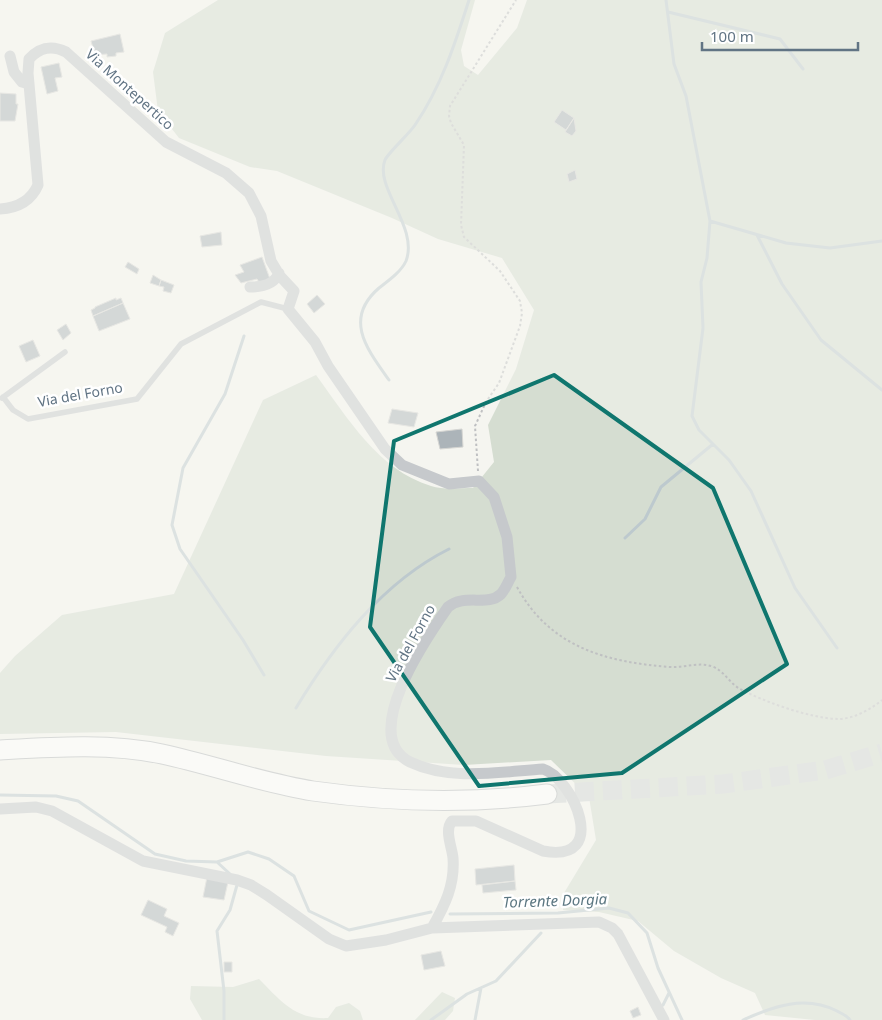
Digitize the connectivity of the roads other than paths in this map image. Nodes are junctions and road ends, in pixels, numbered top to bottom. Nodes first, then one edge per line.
1 (10, 56) dead end
2 (29, 84) junction
3 (0, 209) edge
4 (279, 273) junction
5 (250, 287) dead end
6 (288, 309) junction
7 (65, 352) dead end
8 (2, 398) edge
9 (0, 750) edge
10 (547, 794) tunnel mouth
11 (0, 809) edge
12 (432, 928) junction
13 (664, 1020) edge

1 - 2 street
2 - 3 street, Via Montepertico
2 - 4 street, Via Montepertico
4 - 5 street
4 - 6 street, Via Montepertico
6 - 8 lane, Via del Forno
6 - 12 street, Via del Forno
7 - 8 lane, Via del Forno
9 - 10 highway
11 - 12 street
12 - 13 street

